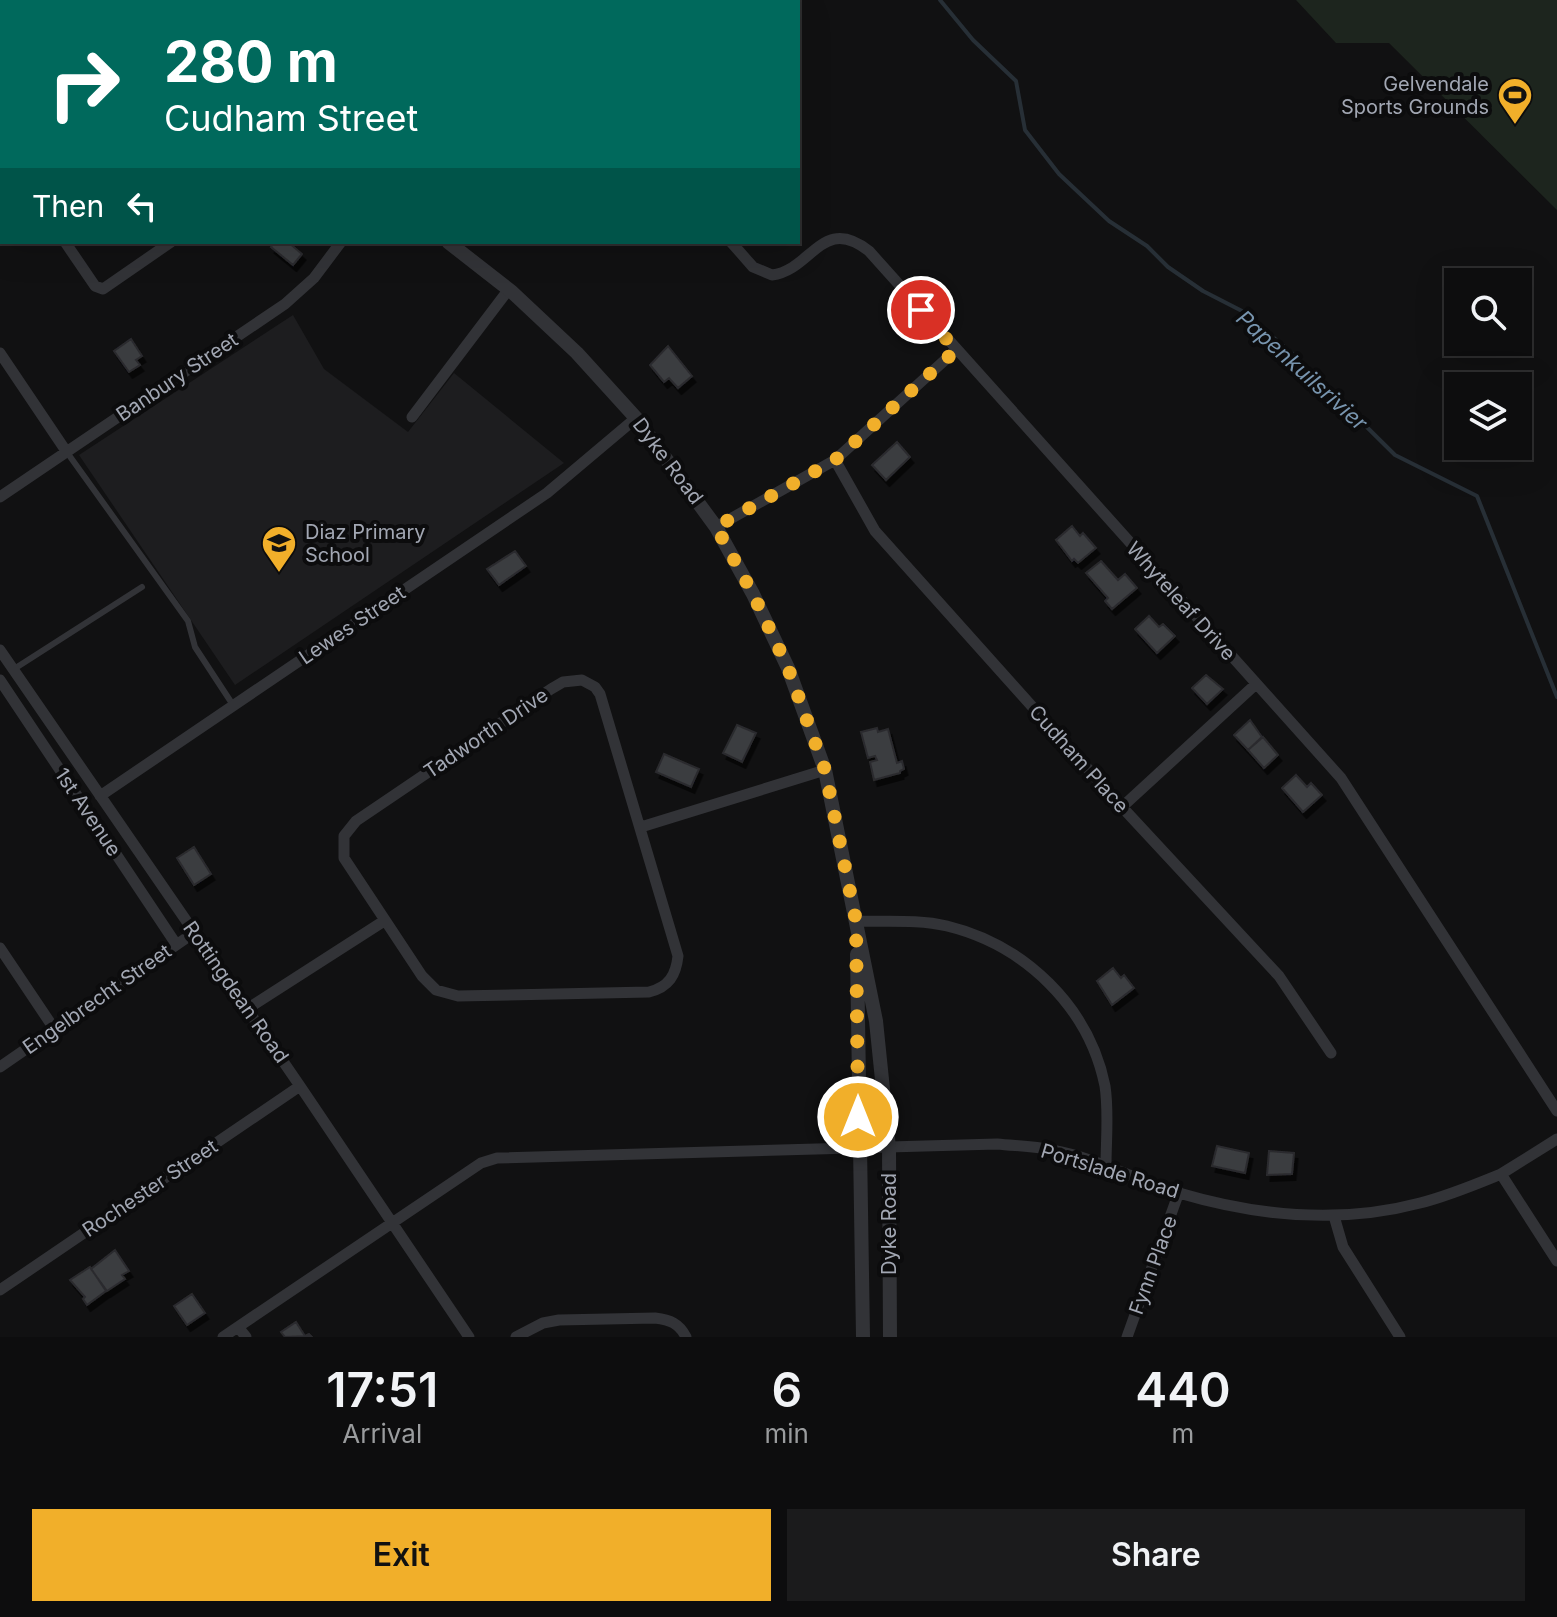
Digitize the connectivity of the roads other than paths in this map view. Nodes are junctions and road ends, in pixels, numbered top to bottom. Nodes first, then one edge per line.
1 (66, 244) edge
2 (168, 244) edge
3 (340, 244) edge
4 (451, 244) edge
5 (733, 244) edge
6 (509, 289) junction
7 (956, 350) junction
8 (0, 353) edge
9 (412, 417) dead end
10 (636, 418) junction
11 (66, 451) junction
12 (835, 460) junction
13 (0, 497) edge
14 (716, 527) junction
15 (142, 587) dead end
16 (5, 660) edge
17 (0, 680) edge
18 (1256, 684) junction
19 (233, 705) junction
20 (825, 770) junction
21 (100, 796) junction
22 (1122, 807) junction
23 (641, 827) junction
24 (384, 921) junction
25 (856, 921) junction
26 (195, 932) junction
27 (176, 944) junction
28 (0, 948) edge
29 (247, 1009) junction
30 (55, 1030) junction
31 (1331, 1053) dead end
32 (0, 1067) edge
33 (300, 1086) junction
34 (1557, 1111) edge
35 (1557, 1139) edge
36 (889, 1148) junction
37 (858, 1149) junction
38 (1106, 1166) junction
39 (1501, 1174) junction
40 (1179, 1192) junction
41 (1334, 1216) junction
42 (394, 1223) junction
43 (1557, 1261) edge
44 (0, 1290) edge
45 (242, 1332) edge
46 (223, 1337) edge
47 (469, 1337) edge
48 (516, 1337) edge
49 (686, 1337) edge
50 (863, 1337) edge
51 (890, 1337) edge
52 (1127, 1337) edge
53 (1400, 1337) edge

1 - 2 street
3 - 11 street, Banbury Street
4 - 6 street, Dyke Road
5 - 7 street, Whyteleaf Drive
6 - 9 street
6 - 10 street, Dyke Road
7 - 12 street
7 - 18 street, Whyteleaf Drive
8 - 11 street
10 - 14 street, Dyke Road
10 - 19 street, Lewes Street
11 - 13 street, Banbury Street
11 - 19 lane
12 - 14 street
12 - 22 street, Cudham Place
14 - 20 street, Dyke Road
15 - 16 lane
16 - 21 street, Rottingdean Road
17 - 27 street, 1st Avenue
18 - 22 street
18 - 34 street, Whyteleaf Drive
19 - 21 street, Lewes Street
20 - 23 street
20 - 25 street, Dyke Road
21 - 26 street, Rottingdean Road
22 - 31 street, Cudham Place
23 - 24 street, Tadworth Drive
23 - 24 street, Tadworth Drive
24 - 29 street
25 - 36 street, Dyke Road
25 - 37 street, Dyke Road
25 - 38 street
26 - 27 street, Engelbrecht Street
26 - 29 street, Rottingdean Road
27 - 30 street, Engelbrecht Street
28 - 30 street
29 - 33 street, Rottingdean Road
30 - 32 street, Engelbrecht Street
33 - 42 street, Rottingdean Road
33 - 44 street, Rochester Street
35 - 39 street
36 - 37 street, Portslade Road
36 - 38 street, Portslade Road
36 - 51 street, Dyke Road
37 - 42 street, Portslade Road
37 - 50 street, Dyke Road
38 - 40 street, Portslade Road
39 - 41 street, Portslade Road
39 - 43 street
40 - 41 street, Portslade Road
40 - 52 street, Fynn Place
41 - 53 street
42 - 45 street, Portslade Road
42 - 47 street, Rottingdean Road
45 - 46 street, Portslade Road
48 - 49 street

